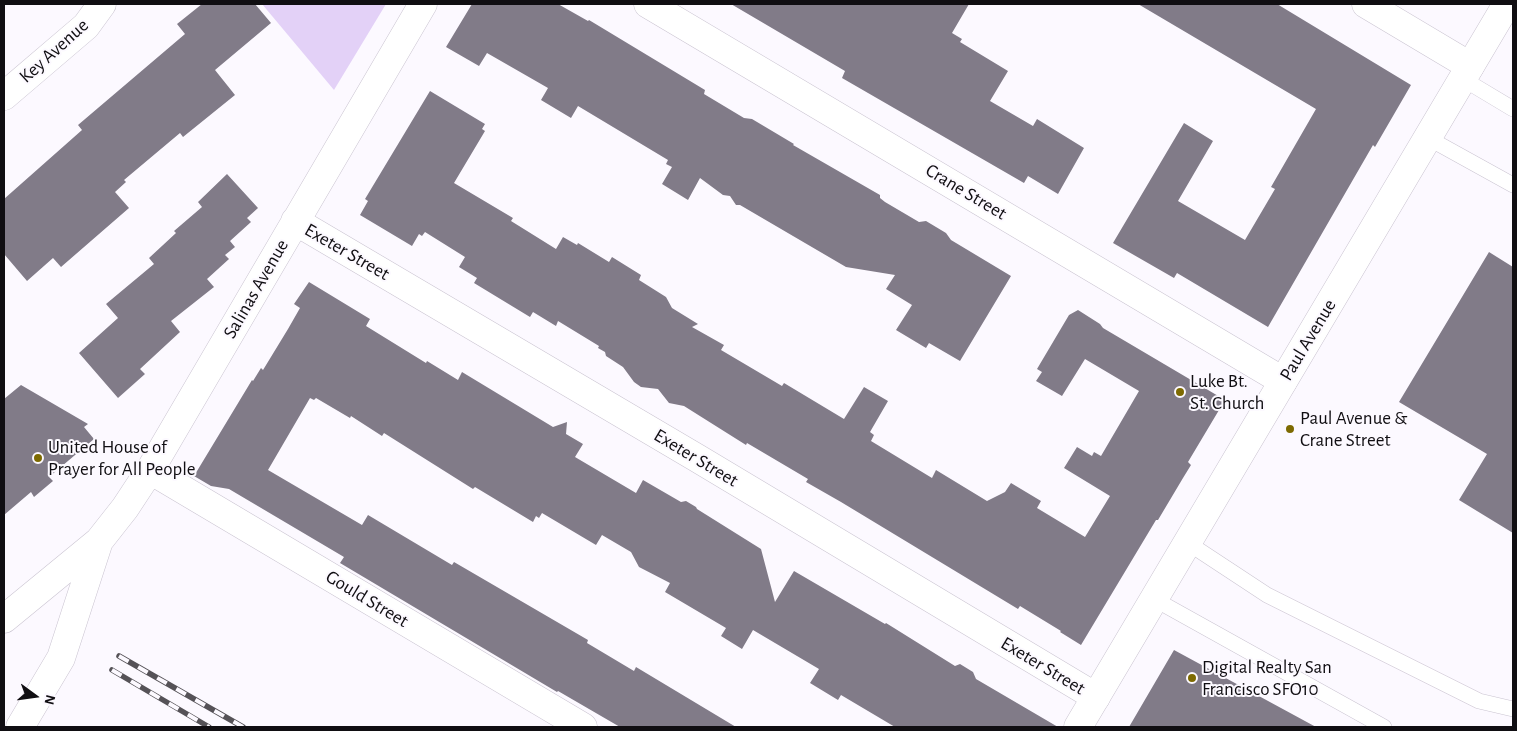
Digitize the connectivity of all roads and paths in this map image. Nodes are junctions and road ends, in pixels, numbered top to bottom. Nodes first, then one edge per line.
1 (102, 4) edge
2 (423, 4) edge
3 (648, 4) edge
4 (1366, 4) edge
5 (1507, 4) edge
6 (1467, 73) junction
7 (4, 96) edge
8 (1513, 109) edge
9 (1428, 138) junction
10 (1513, 185) edge
11 (295, 221) junction
12 (1283, 381) junction
13 (150, 470) junction
14 (99, 541) junction
15 (1188, 543) junction
16 (1154, 599) junction
17 (4, 619) edge
18 (1096, 698) junction
19 (1513, 709) edge
20 (20, 727) edge
21 (583, 727) edge
22 (1078, 727) edge
23 (1384, 727) edge

1 - 7 street, Key Avenue
2 - 11 street, Salinas Avenue
3 - 12 street, Crane Street
4 - 6 street
5 - 6 street, Paul Avenue
6 - 8 lane
6 - 9 street, Paul Avenue
9 - 10 lane
9 - 12 street, Paul Avenue
11 - 13 street, Salinas Avenue
11 - 18 street, Exeter Street
12 - 15 street, Paul Avenue
13 - 14 street, Salinas Avenue
13 - 21 street, Gould Street
14 - 17 street
14 - 20 street
15 - 16 street, Paul Avenue
15 - 19 lane
16 - 18 street, Paul Avenue
16 - 23 lane
18 - 22 street, Paul Avenue

